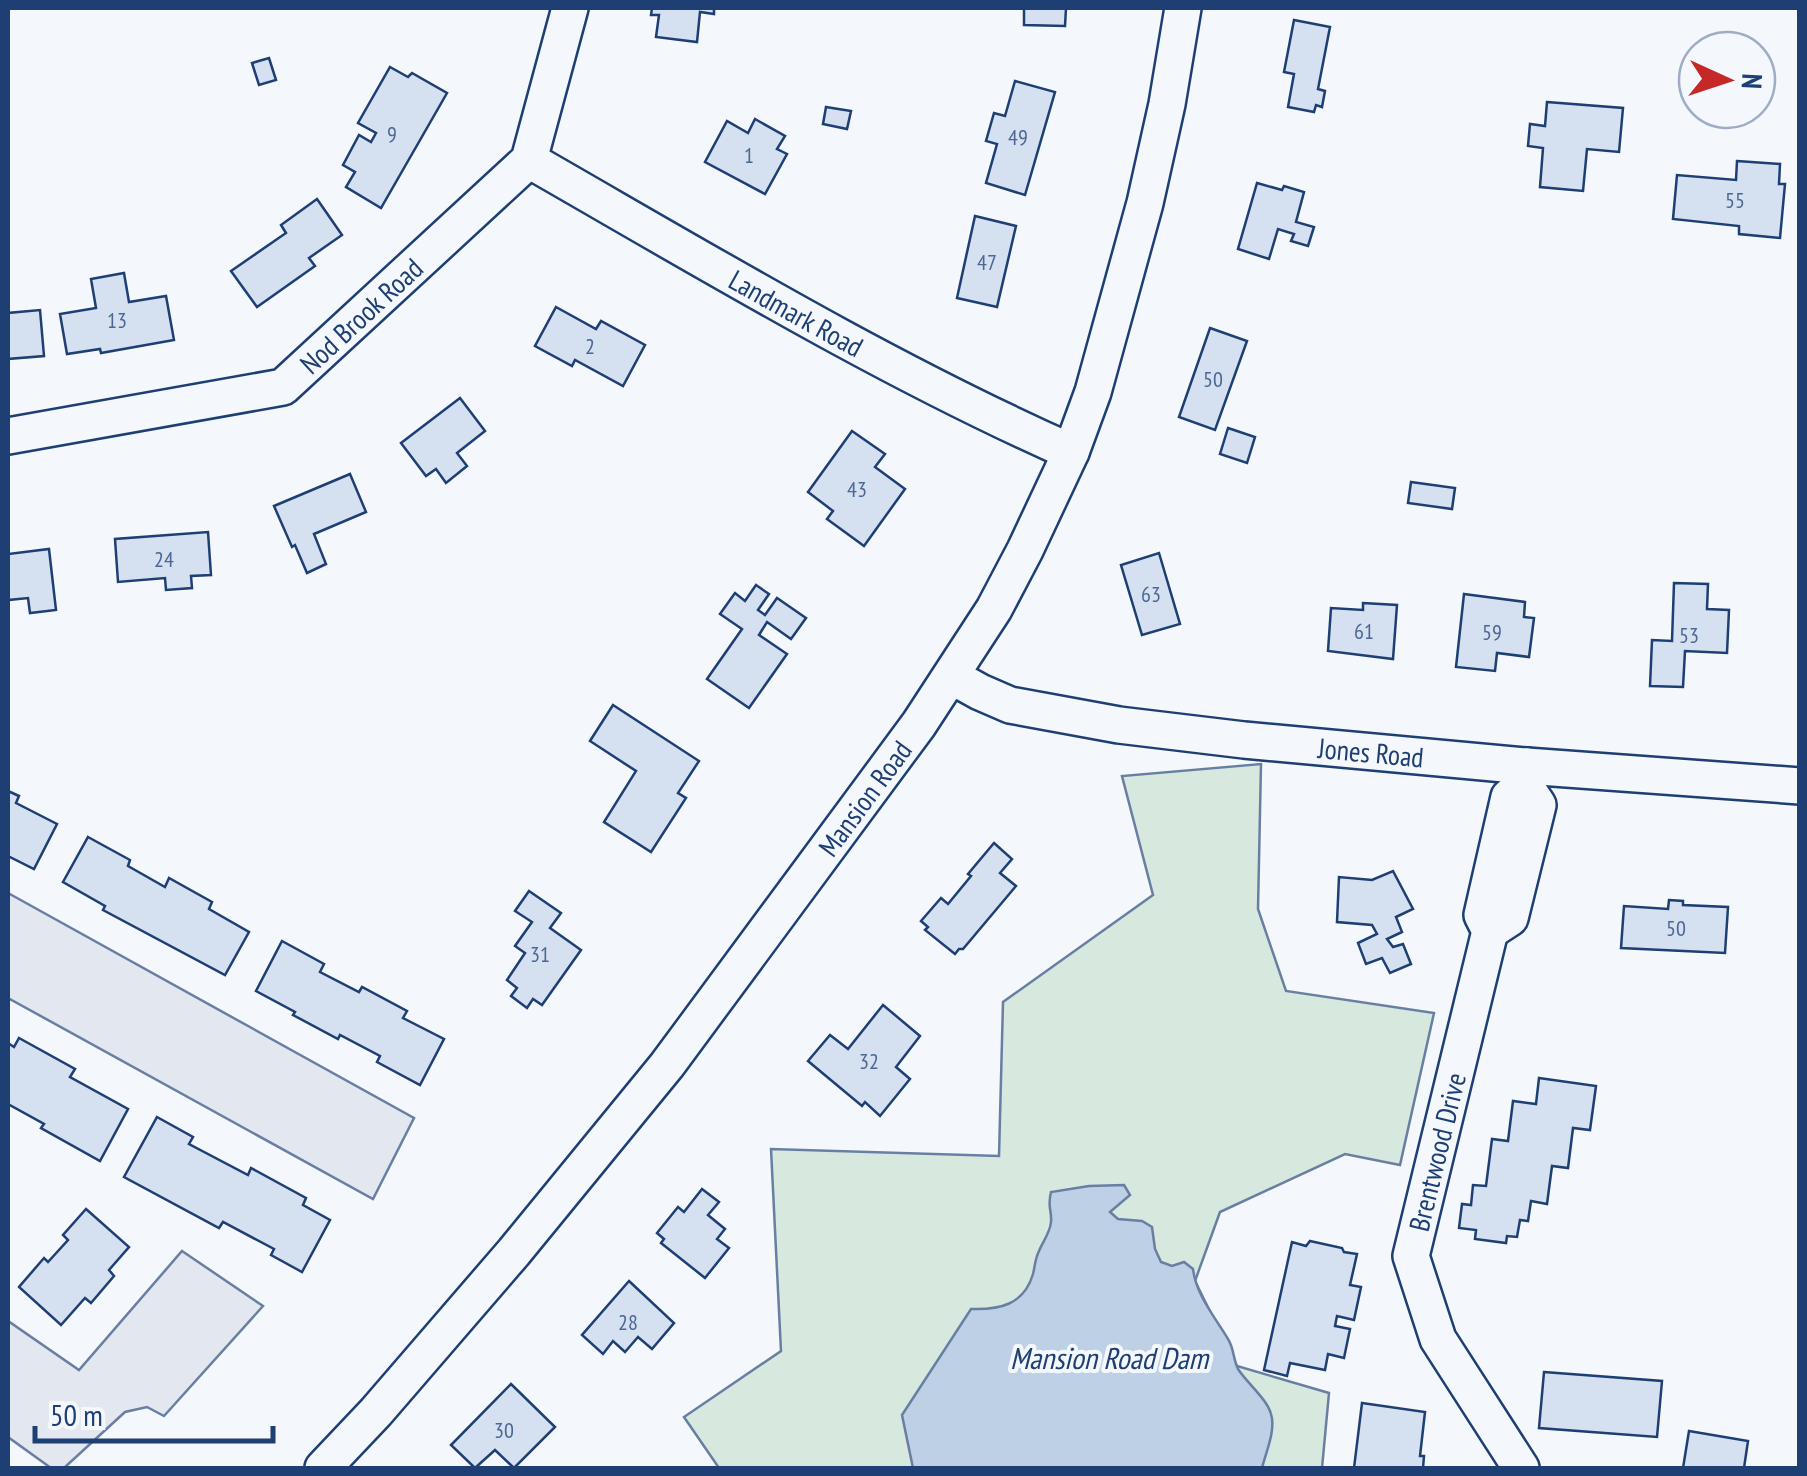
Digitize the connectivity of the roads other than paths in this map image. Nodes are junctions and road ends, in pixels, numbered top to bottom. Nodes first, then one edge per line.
1 (570, 8) edge
2 (1183, 8) edge
3 (529, 160) junction
4 (8, 436) edge
5 (1071, 452) junction
6 (951, 676) junction
7 (1525, 775) junction
8 (1800, 786) edge
9 (322, 1468) edge
10 (1521, 1468) edge

1 - 3 street
2 - 5 street, Mansion Road
3 - 4 street, Nod Brook Road
3 - 5 street, Landmark Road
5 - 6 street, Mansion Road
6 - 7 street, Jones Road
6 - 9 street, Mansion Road
7 - 8 street, Jones Road
7 - 10 street, Brentwood Drive

